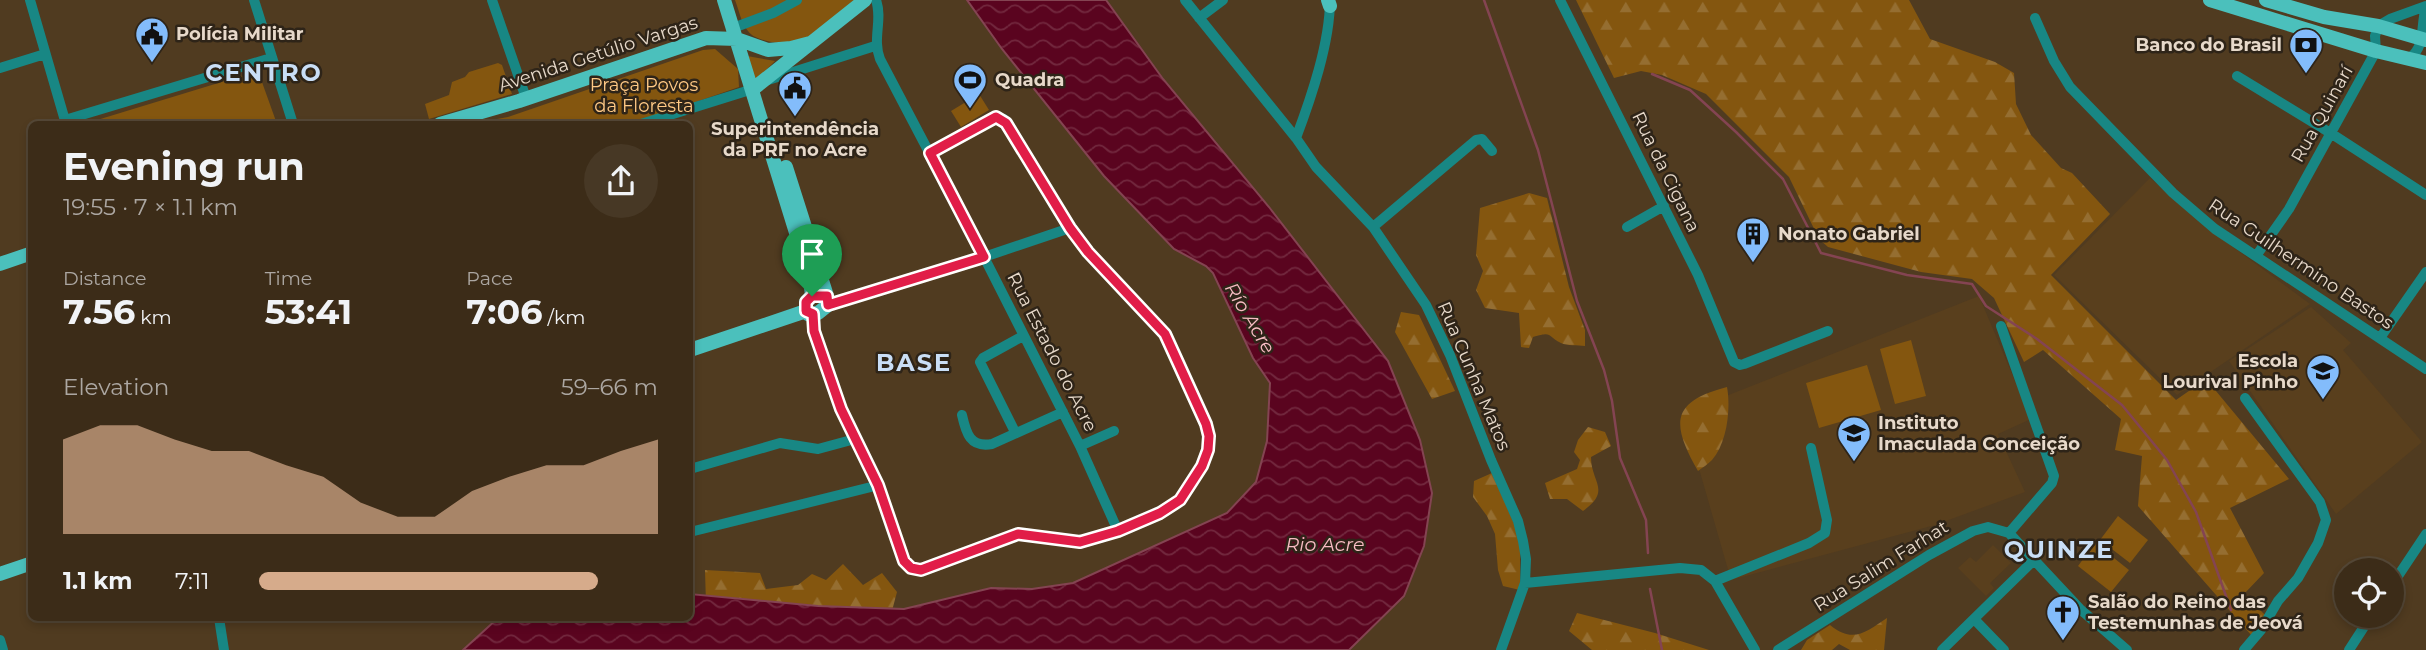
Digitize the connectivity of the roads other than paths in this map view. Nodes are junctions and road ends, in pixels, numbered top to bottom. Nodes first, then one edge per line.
1 (30, 0) edge
2 (254, 0) edge
3 (492, 0) edge
4 (724, 0) edge
5 (797, 0) edge
6 (865, 0) edge
7 (876, 0) edge
8 (1185, 0) edge
9 (1223, 0) edge
10 (1560, 0) edge
11 (2210, 0) edge
12 (2266, 0) edge
13 (1329, 2) edge
14 (2426, 6) edge
15 (1199, 18) junction
16 (2035, 18) dead end
17 (2378, 26) junction
18 (735, 33) junction
19 (2425, 39) edge
20 (810, 43) junction
21 (875, 46) junction
22 (2376, 51) junction
23 (46, 54) junction
24 (271, 58) junction
25 (2410, 58) junction
26 (2426, 63) edge
27 (0, 68) edge
28 (2237, 76) dead end
29 (759, 85) junction
30 (526, 99) junction
31 (66, 121) edge
32 (69, 121) edge
33 (292, 121) edge
34 (450, 121) edge
35 (650, 121) edge
36 (2332, 134) junction
37 (1296, 138) junction
38 (1492, 151) dead end
39 (930, 153) junction
40 (2426, 195) edge
41 (1664, 206) junction
42 (1373, 227) junction
43 (1627, 227) dead end
44 (1070, 228) junction
45 (28, 254) edge
46 (2256, 256) junction
47 (984, 257) junction
48 (0, 264) edge
49 (2426, 272) edge
50 (822, 299) junction
51 (809, 312) junction
52 (2001, 326) dead end
53 (1828, 331) dead end
54 (1023, 336) junction
55 (2380, 338) junction
56 (693, 349) edge
57 (2426, 369) edge
58 (2245, 398) dead end
59 (1063, 412) junction
60 (962, 415) dead end
61 (1114, 431) dead end
62 (1015, 432) junction
63 (855, 439) junction
64 (1080, 446) junction
65 (1811, 448) dead end
66 (693, 468) edge
67 (878, 485) junction
68 (693, 531) edge
69 (1118, 531) junction
70 (2009, 534) junction
71 (2426, 534) edge
72 (2033, 561) junction
73 (28, 564) edge
74 (2404, 566) edge
75 (0, 574) edge
76 (1715, 581) junction
77 (1525, 583) junction
78 (1974, 619) junction
79 (220, 621) edge
80 (2363, 628) edge
81 (0, 640) edge
82 (3, 650) edge
83 (225, 650) edge
84 (1501, 650) edge
85 (1755, 650) edge
86 (1778, 650) edge
87 (1942, 650) edge
88 (2004, 650) edge
89 (2127, 650) edge
90 (2244, 650) edge
91 (2348, 650) edge

1 - 23 street
2 - 24 street
3 - 30 street
4 - 18 main road
5 - 18 street
6 - 20 main road, Avenida Getúlio Vargas
7 - 21 street
8 - 15 street, Rua Cunha Matos
9 - 15 street
10 - 41 street, Rua da Cigana
11 - 22 main road
12 - 17 main road
13 - 37 street
14 - 17 street
14 - 19 street
15 - 37 street, Rua Cunha Matos
16 - 46 street, Rua Guilhermino Bastos
17 - 19 main road
17 - 22 street, Rua Quinarí
18 - 20 main road, Avenida Getúlio Vargas
18 - 29 main road
18 - 30 main road, Avenida Getúlio Vargas
19 - 25 street
20 - 29 main road, Avenida Getúlio Vargas
21 - 29 street
21 - 39 street, Rua Estado do Acre
22 - 25 main road
22 - 36 street, Rua Quinarí
23 - 27 street
23 - 31 street
24 - 32 street
24 - 33 street
25 - 26 main road
28 - 36 street
29 - 35 street
29 - 50 main road
30 - 34 main road, Avenida Getúlio Vargas
36 - 40 street
36 - 46 street, Rua Quinarí
37 - 42 street, Rua Cunha Matos
38 - 42 street
39 - 44 street
39 - 47 street, Rua Estado do Acre
41 - 43 street
41 - 53 street, Rua da Cigana
42 - 77 street, Rua Cunha Matos
44 - 47 street
44 - 69 street
45 - 48 main road
46 - 55 street, Rua Guilhermino Bastos
47 - 50 street
47 - 54 street, Rua Estado do Acre
49 - 55 street
50 - 51 main road
51 - 56 main road
51 - 63 street
52 - 70 street
54 - 59 street, Rua Estado do Acre
54 - 62 street
55 - 57 street, Rua Guilhermino Bastos
58 - 90 street
59 - 62 street
59 - 64 street, Rua Estado do Acre
60 - 62 street
61 - 64 street
63 - 66 street
63 - 67 street
64 - 69 street, Rua Estado do Acre
65 - 76 street
67 - 68 street
67 - 69 street
70 - 72 street
70 - 86 street, Rua Salim Farhat
71 - 74 street
72 - 78 street
72 - 89 street
73 - 75 main road
76 - 77 street
76 - 85 street
77 - 84 street
78 - 87 street
78 - 88 street
79 - 83 street
80 - 91 street
81 - 82 street

